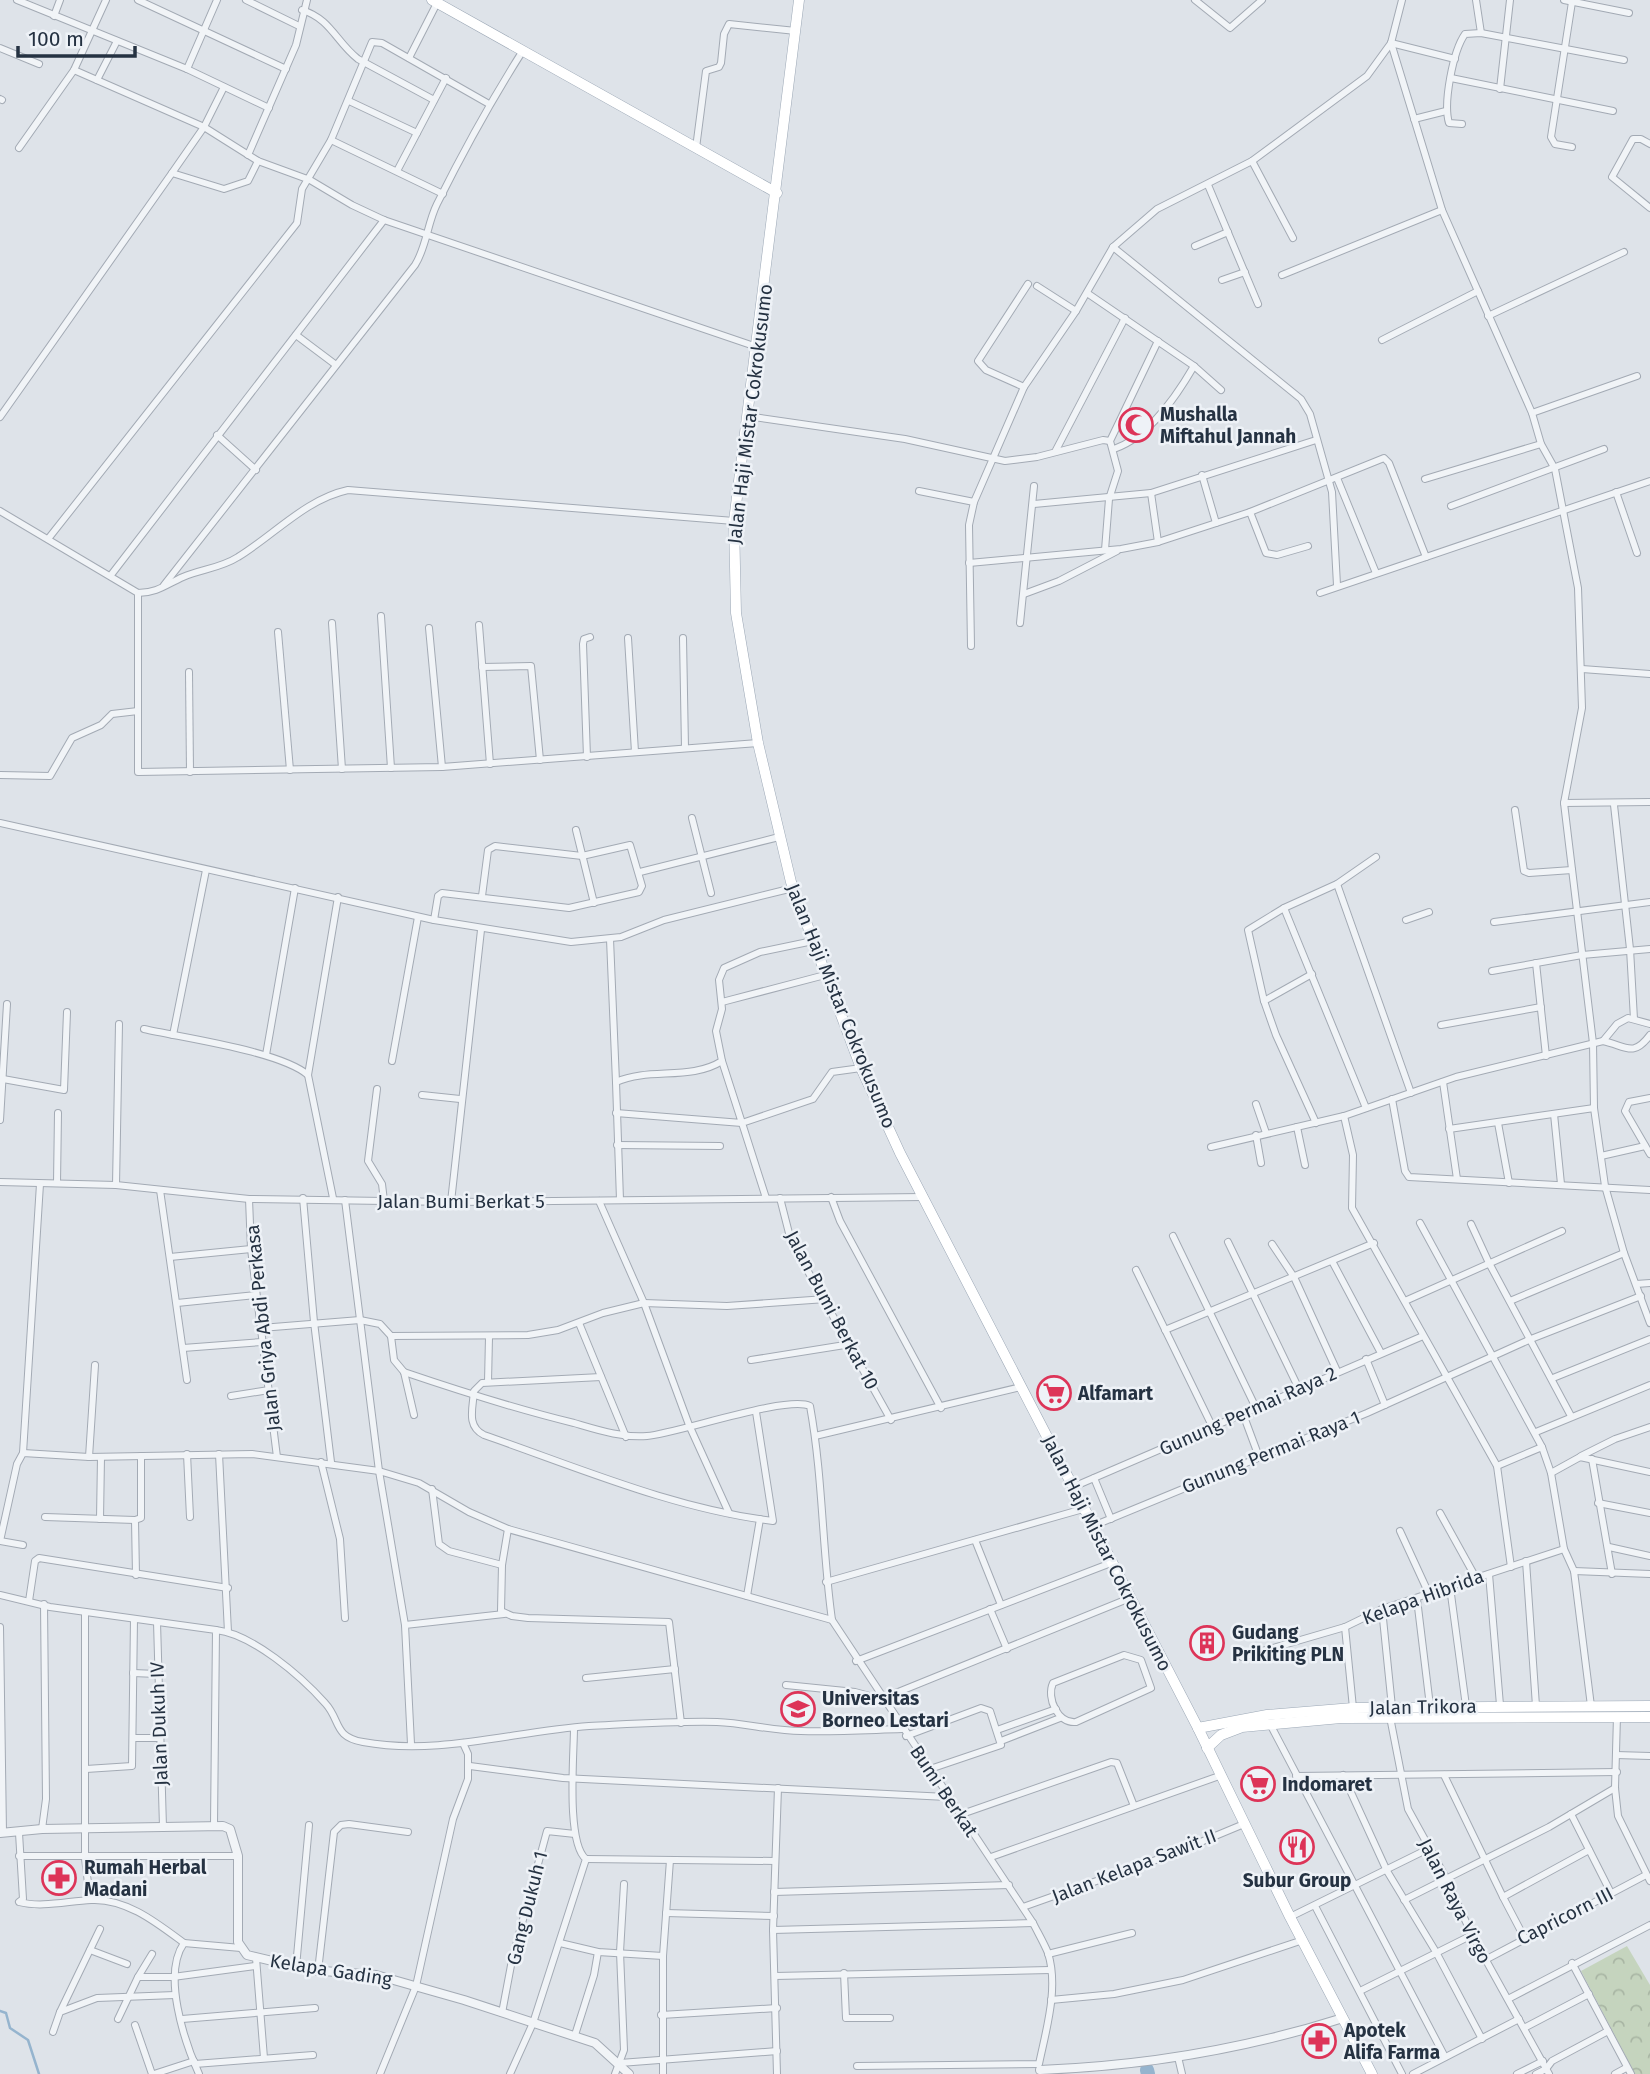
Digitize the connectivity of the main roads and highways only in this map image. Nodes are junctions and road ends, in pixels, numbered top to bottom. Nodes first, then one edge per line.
1 (799, 0) edge
2 (435, 1) edge
3 (777, 193) junction
4 (1650, 1706) edge
5 (1391, 1712) junction
6 (1650, 1717) edge
7 (1198, 1728) junction
8 (1207, 1748) junction
9 (1372, 2074) edge

1 - 3 main road, Jalan Haji Mistar Cokrokusumo
2 - 3 main road
3 - 7 main road, Jalan Haji Mistar Cokrokusumo
4 - 5 main road, Jalan Trikora
5 - 6 main road, Jalan Trikora
5 - 7 main road, Jalan Trikora
5 - 8 main road, Jalan Trikora
7 - 8 main road, Jalan Haji Mistar Cokrokusumo
8 - 9 main road, Jalan Haji Mistar Cokrokusumo

